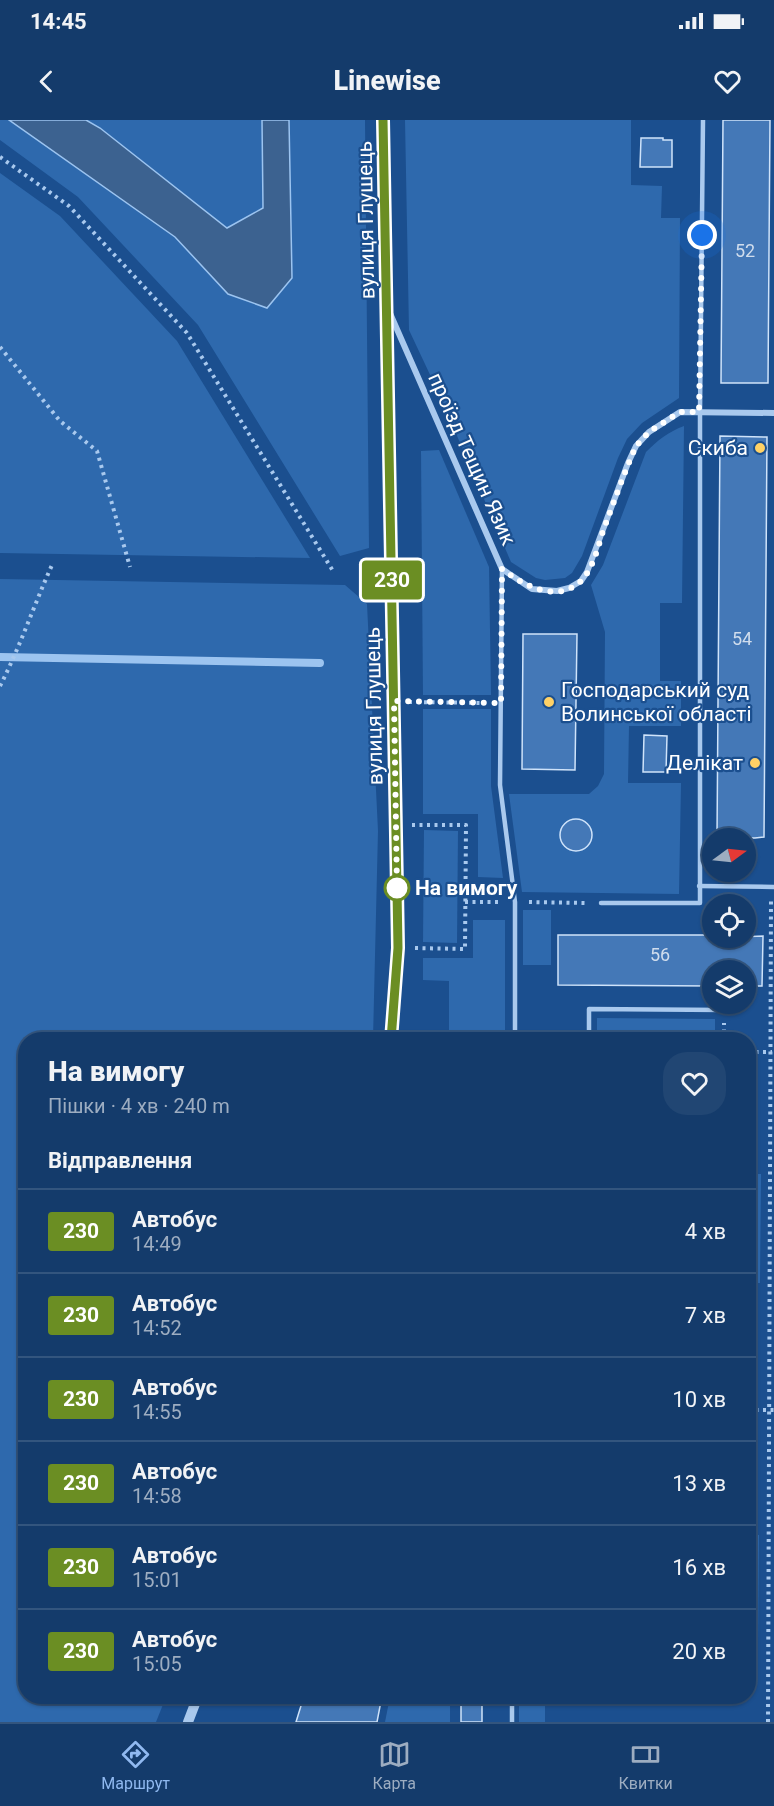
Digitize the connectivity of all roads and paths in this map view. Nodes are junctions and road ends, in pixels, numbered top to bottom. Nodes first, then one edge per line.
1 (383, 120) edge
2 (703, 120) edge
3 (0, 157) edge
4 (387, 308) junction
5 (0, 347) edge
6 (699, 412) junction
7 (774, 413) edge
8 (52, 565) dead end
9 (130, 567) dead end
10 (502, 569) junction
11 (333, 571) dead end
12 (0, 686) edge
13 (394, 701) junction
14 (501, 703) junction
15 (396, 825) junction
16 (699, 886) junction
17 (773, 887) edge
18 (554, 902) dead end
19 (601, 903) joint
20 (398, 948) junction
21 (702, 1010) edge
22 (392, 1032) edge
23 (515, 1032) edge
24 (589, 1032) edge
25 (756, 1052) edge
26 (773, 1052) edge
27 (756, 1410) edge
28 (772, 1410) edge
29 (195, 1704) edge
30 (512, 1704) edge
31 (188, 1722) edge
32 (512, 1722) edge
33 (768, 1722) edge

1 - 4 street, вулиця Глушець
2 - 6 lane
3 - 11 path
4 - 10 street, проїзд Тещин Язик
4 - 13 street, вулиця Глушець
5 - 9 path
6 - 7 street, проїзд Тещин Язик
6 - 10 street, проїзд Тещин Язик
6 - 16 lane
8 - 12 path
10 - 14 lane
13 - 14 path
13 - 15 street, вулиця Глушець
14 - 23 lane
15 - 20 street, вулиця Глушець
15 - 20 path
16 - 17 lane
16 - 19 lane
17 - 26 path
18 - 19 path
20 - 22 street, вулиця Глушець
21 - 24 lane
25 - 26 path
26 - 28 path
27 - 28 path
28 - 33 path
29 - 31 street
30 - 32 lane

